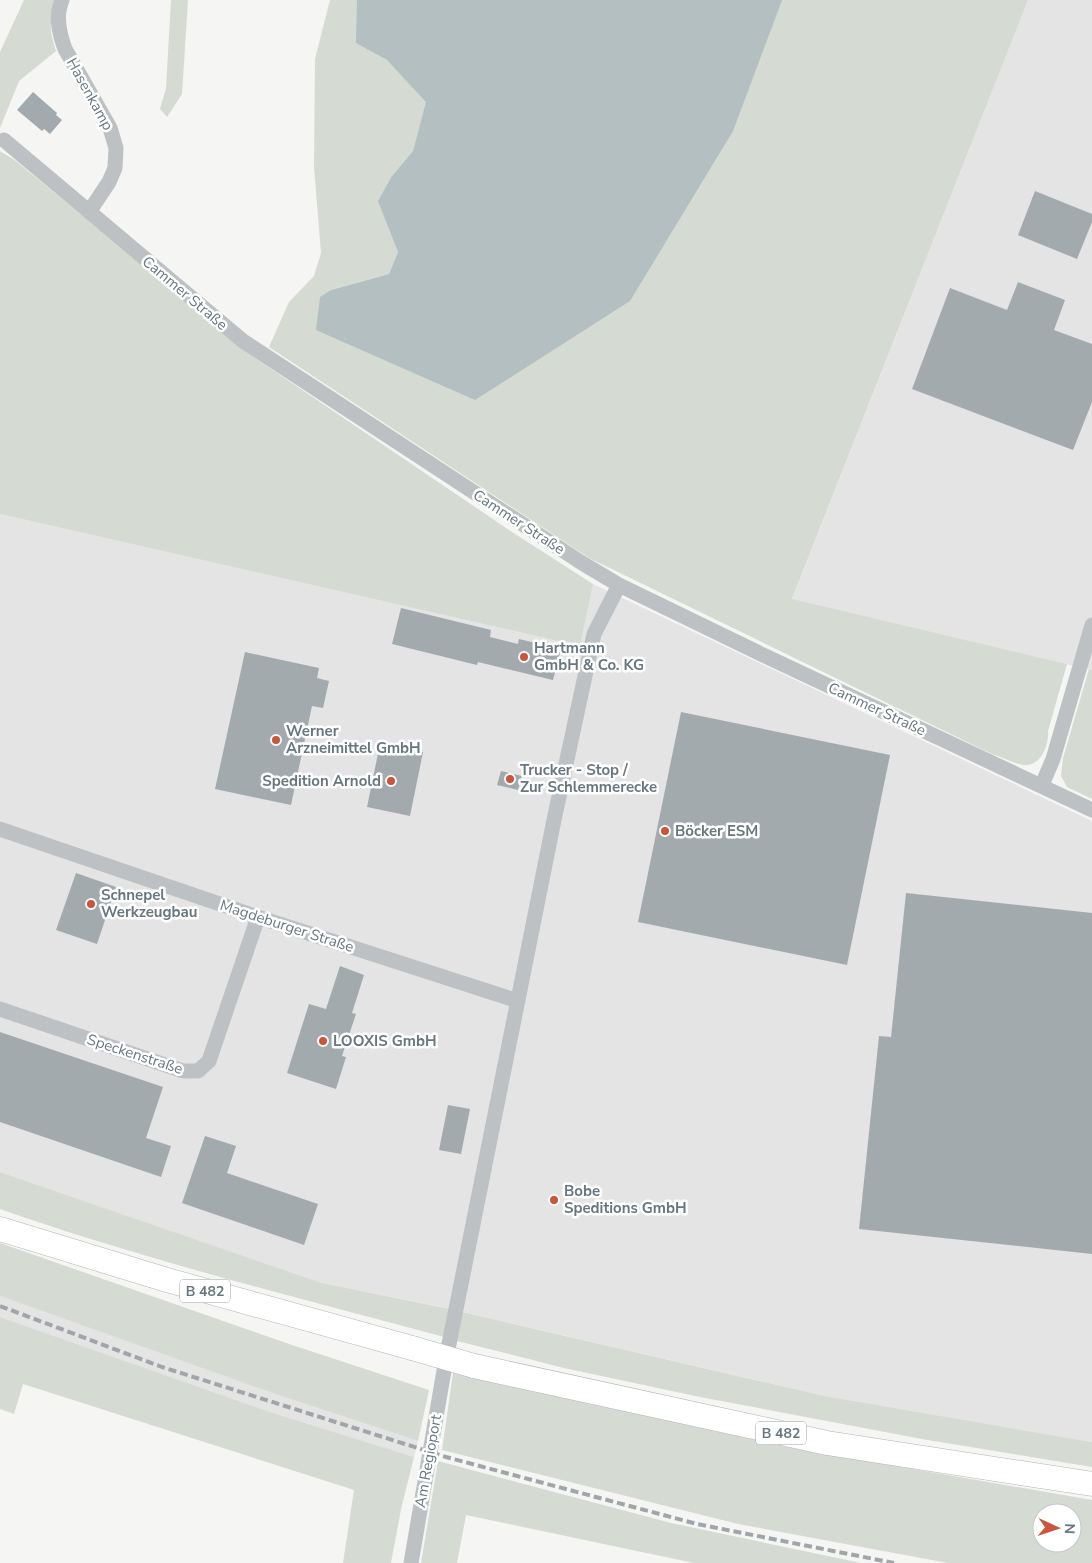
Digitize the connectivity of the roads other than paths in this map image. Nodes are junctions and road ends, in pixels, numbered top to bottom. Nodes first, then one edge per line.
1 (62, 0) edge
2 (4, 140) dead end
3 (89, 212) junction
4 (619, 585) junction
5 (1092, 625) edge
6 (1042, 785) junction
7 (1092, 810) edge
8 (0, 829) edge
9 (258, 918) junction
10 (518, 1000) junction
11 (0, 1009) edge
12 (0, 1229) edge
13 (1092, 1484) edge
14 (411, 1563) edge

1 - 3 street, Hasenkamp
2 - 3 street, Cammer Straße
3 - 4 street, Cammer Straße
4 - 6 street, Cammer Straße
4 - 10 street
5 - 6 street
6 - 7 street, Cammer Straße
8 - 9 street, Magdeburger Straße
9 - 10 street, Magdeburger Straße
9 - 11 street, Speckenstraße
10 - 14 street, Am Regioport
12 - 13 main road, B 482, bridge

